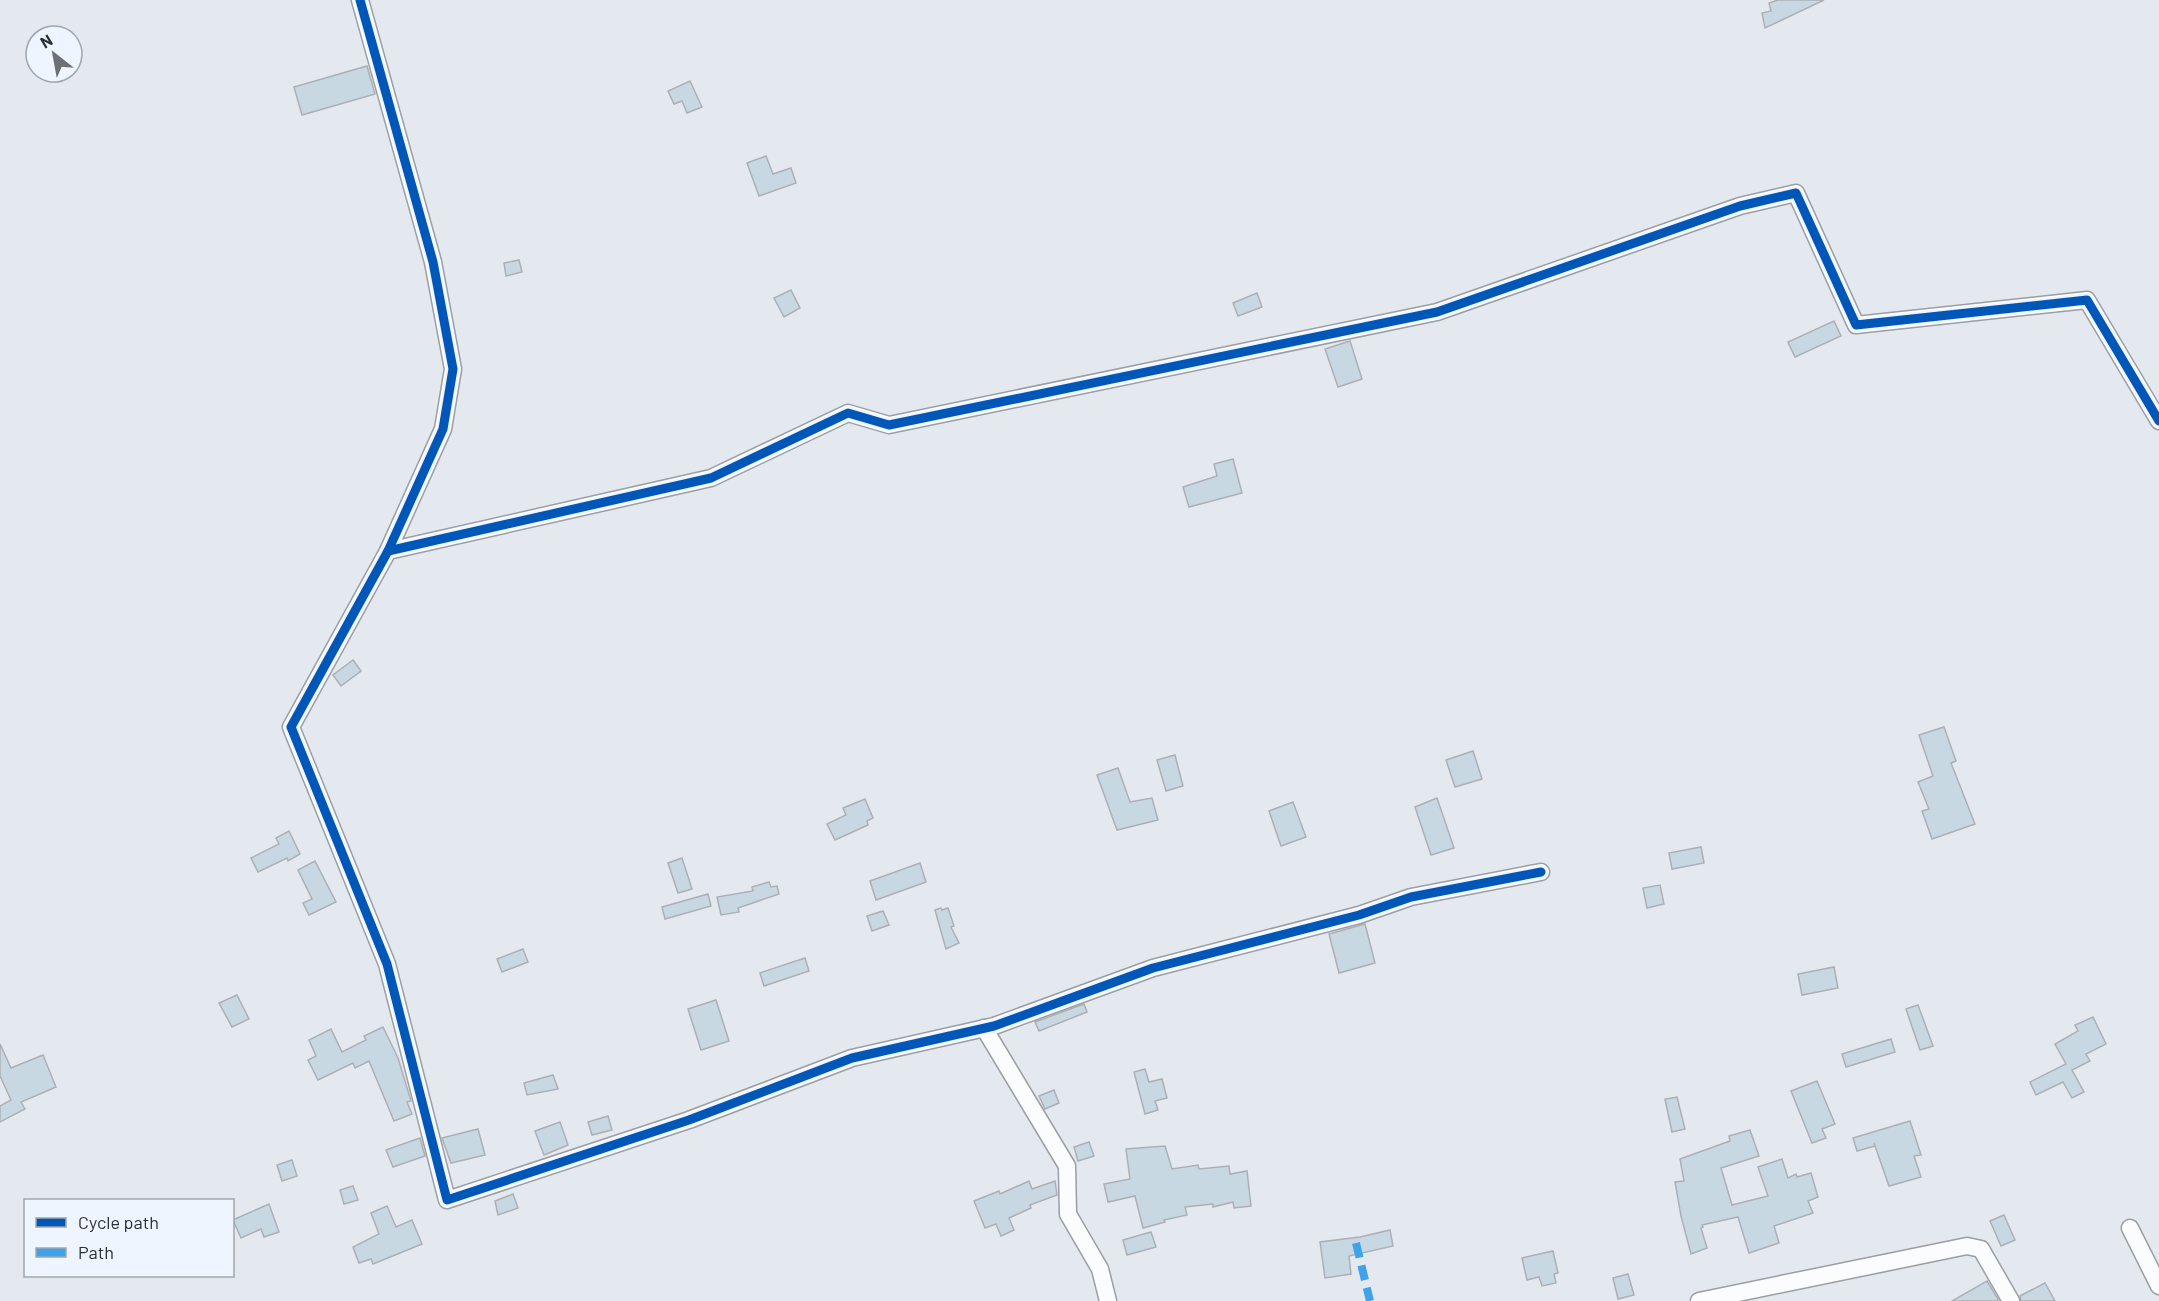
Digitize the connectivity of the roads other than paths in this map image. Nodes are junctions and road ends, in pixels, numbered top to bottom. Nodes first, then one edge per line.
1 (360, 0) edge
2 (2159, 420) edge
3 (388, 550) junction
4 (1541, 872) dead end
5 (984, 1028) junction
6 (2130, 1228) dead end
7 (2159, 1286) edge
8 (1108, 1301) edge
9 (1699, 1301) edge
10 (2011, 1301) edge

1 - 3 street
2 - 3 street
3 - 5 street
4 - 5 street
5 - 8 street
6 - 7 street
9 - 10 street

